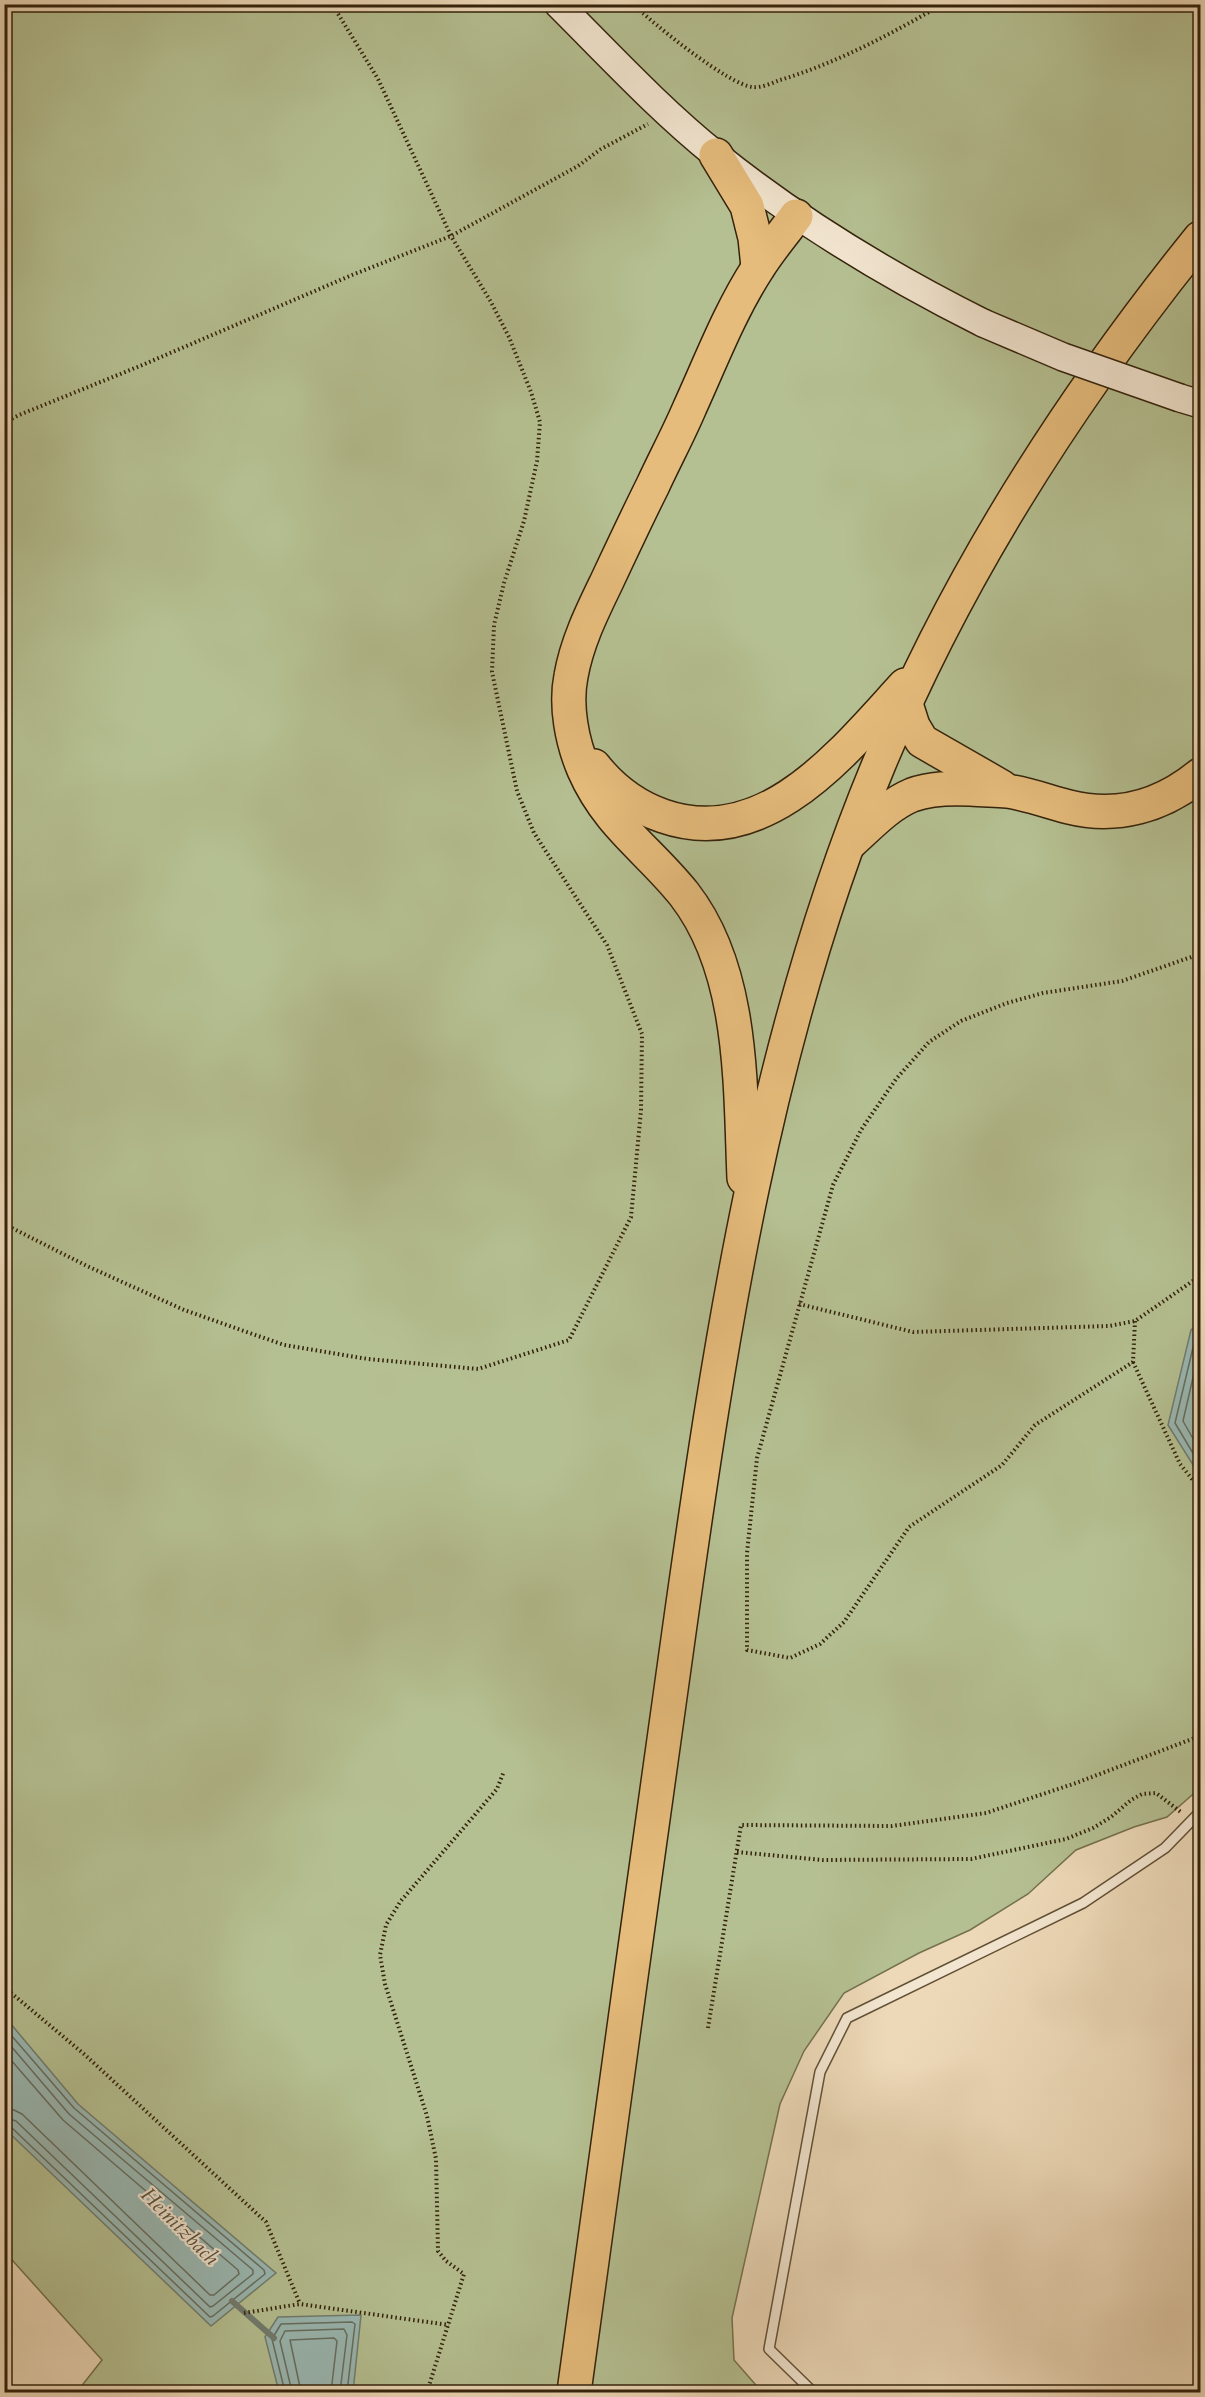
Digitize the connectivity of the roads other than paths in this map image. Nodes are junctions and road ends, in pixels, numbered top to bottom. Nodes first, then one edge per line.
1 (558, 4) edge
2 (716, 155) junction
3 (796, 216) junction
4 (1200, 238) edge
5 (758, 267) junction
6 (1190, 401) edge
7 (924, 663) junction
8 (906, 704) junction
9 (575, 739) junction
10 (1200, 775) edge
11 (1009, 791) junction
12 (848, 846) junction
13 (746, 1221) junction
14 (1200, 1812) edge
15 (574, 2392) edge
16 (813, 2392) edge

1 - 2 main road
2 - 3 main road
2 - 5 highway
3 - 5 highway
3 - 6 main road, bridge
4 - 7 highway
5 - 9 highway
7 - 8 highway
7 - 9 highway
8 - 11 highway
8 - 12 highway
9 - 13 highway
10 - 11 highway
11 - 12 highway
12 - 13 highway
13 - 15 highway
14 - 16 lane

